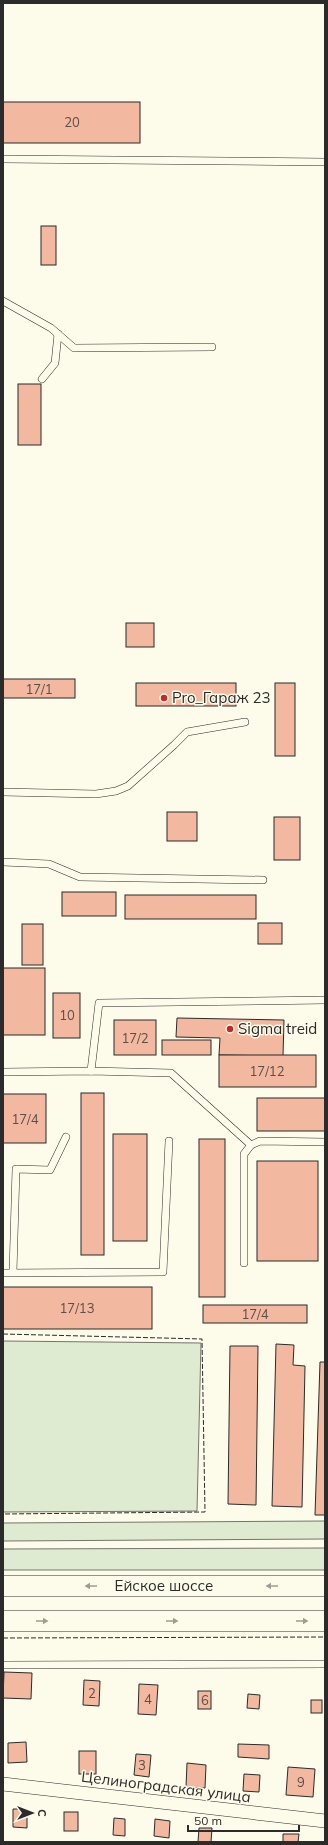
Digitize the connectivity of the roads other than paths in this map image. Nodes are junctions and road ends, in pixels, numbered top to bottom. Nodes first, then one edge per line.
1 (3, 159) edge
2 (325, 162) edge
3 (3, 301) edge
4 (58, 334) junction
5 (212, 347) dead end
6 (42, 379) dead end
7 (245, 722) dead end
8 (3, 792) edge
9 (3, 862) edge
10 (262, 880) dead end
11 (325, 1000) edge
12 (91, 1071) junction
13 (3, 1072) edge
14 (66, 1137) dead end
15 (169, 1141) dead end
16 (325, 1142) edge
17 (251, 1145) junction
18 (244, 1263) dead end
19 (3, 1272) edge
20 (13, 1272) junction
21 (3, 1586) edge
22 (325, 1586) edge
23 (3, 1621) edge
24 (325, 1621) edge
25 (325, 1664) edge
26 (3, 1665) edge
27 (3, 1784) edge
28 (325, 1821) edge

1 - 2 lane
3 - 4 lane
4 - 5 lane
4 - 6 lane
7 - 8 lane
9 - 10 lane
11 - 12 lane
12 - 13 lane
12 - 17 lane
14 - 20 lane
15 - 20 lane
16 - 17 lane
17 - 18 lane
19 - 20 lane
22 -> 21 main road, Ейское шоссе
23 -> 24 main road
25 - 26 lane
27 - 28 street, Целиноградская улица

